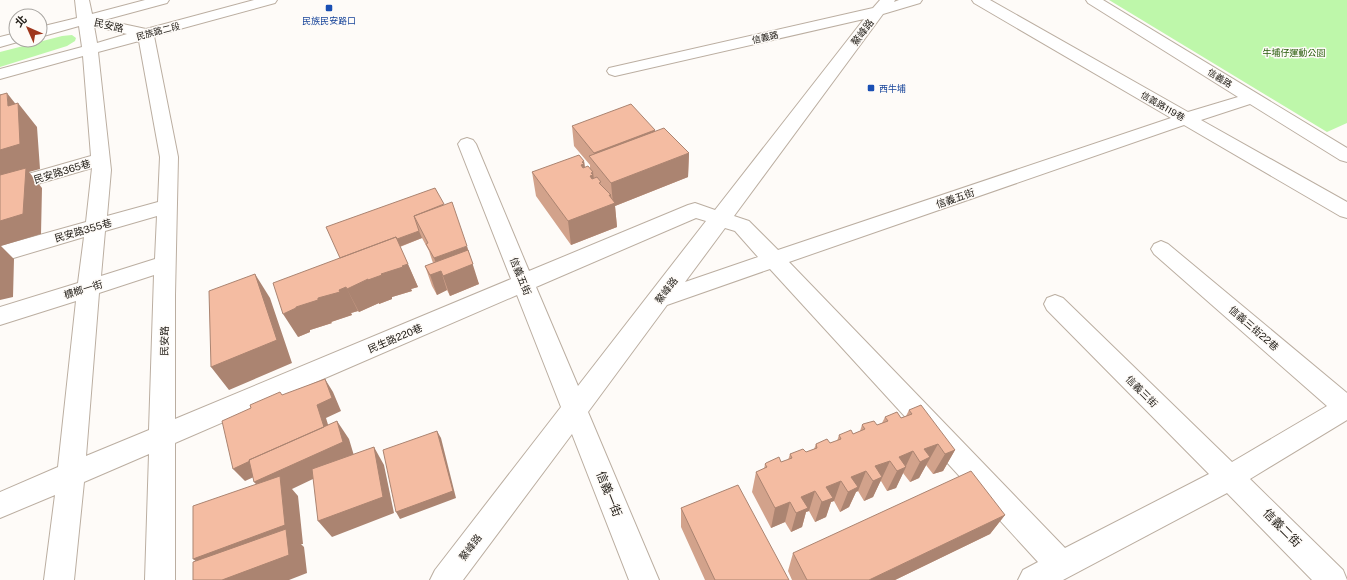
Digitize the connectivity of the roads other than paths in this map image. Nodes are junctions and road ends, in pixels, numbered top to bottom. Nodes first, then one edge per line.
1 (162, 0) edge
2 (270, 0) edge
3 (915, 0) edge
4 (979, 0) edge
5 (1093, 0) edge
6 (883, 5) edge
7 (84, 10) edge
8 (48, 28) edge
9 (146, 34) junction
10 (90, 50) junction
11 (615, 72) dead end
12 (0, 74) edge
13 (1252, 98) junction
14 (1185, 119) junction
15 (467, 144) dead end
16 (1347, 156) edge
17 (101, 159) junction
18 (0, 189) edge
19 (166, 206) junction
20 (1347, 211) edge
21 (720, 219) junction
22 (95, 226) junction
23 (1161, 248) dead end
24 (0, 254) edge
25 (773, 260) junction
26 (165, 264) junction
27 (523, 283) junction
28 (88, 288) junction
29 (659, 299) junction
30 (1055, 304) dead end
31 (0, 316) edge
32 (1346, 407) edge
33 (574, 408) junction
34 (163, 437) junction
35 (70, 475) junction
36 (1230, 477) junction
37 (0, 505) edge
38 (1062, 566) junction
39 (59, 580) edge
40 (160, 580) edge
41 (445, 580) edge
42 (644, 580) edge
43 (1034, 580) edge
44 (1334, 580) edge

1 - 7 street
2 - 9 street, 民族路二段
3 - 6 street, 信義路
4 - 14 street, 信義路119巷
5 - 13 street, 信義路
6 - 11 street, 信義路
6 - 21 street, 鰲峰路
7 - 8 street
7 - 9 street, 民安路
7 - 10 street, 民安路
9 - 10 street, 民族路二段
9 - 19 street, 民安路
10 - 12 street, 民族路二段
10 - 17 street, 民安路
13 - 14 street, 信義五街
13 - 16 street, 信義路
14 - 20 street, 信義路119巷
14 - 25 street, 信義五街
15 - 27 street, 信義五街
17 - 18 street, 民安路365巷
17 - 22 street, 民安路
19 - 22 street, 民安路355巷
19 - 26 street, 民安路
21 - 25 street, 民生路220巷
21 - 27 street, 民生路220巷
21 - 29 street, 鰲峰路
22 - 24 street, 民安路355巷
22 - 28 street, 民安路
23 - 32 street, 信義三街22巷
25 - 29 street, 信義五街
25 - 38 street, 民生路220巷
26 - 28 street, 槺榔一街
26 - 34 street, 民安路
27 - 33 street, 信義五街
27 - 34 street, 民生路220巷
28 - 31 street, 槺榔一街
28 - 35 street, 民安路
29 - 33 street, 鰲峰路
30 - 36 street, 信義三街
32 - 36 street
33 - 41 street, 鰲峰路
33 - 42 street, 信義一街
34 - 35 street, 民生路220巷
34 - 40 street, 民安路
35 - 37 street, 民生路220巷
35 - 39 street, 民安路
36 - 38 street
36 - 44 street, 信義二街
38 - 43 street

